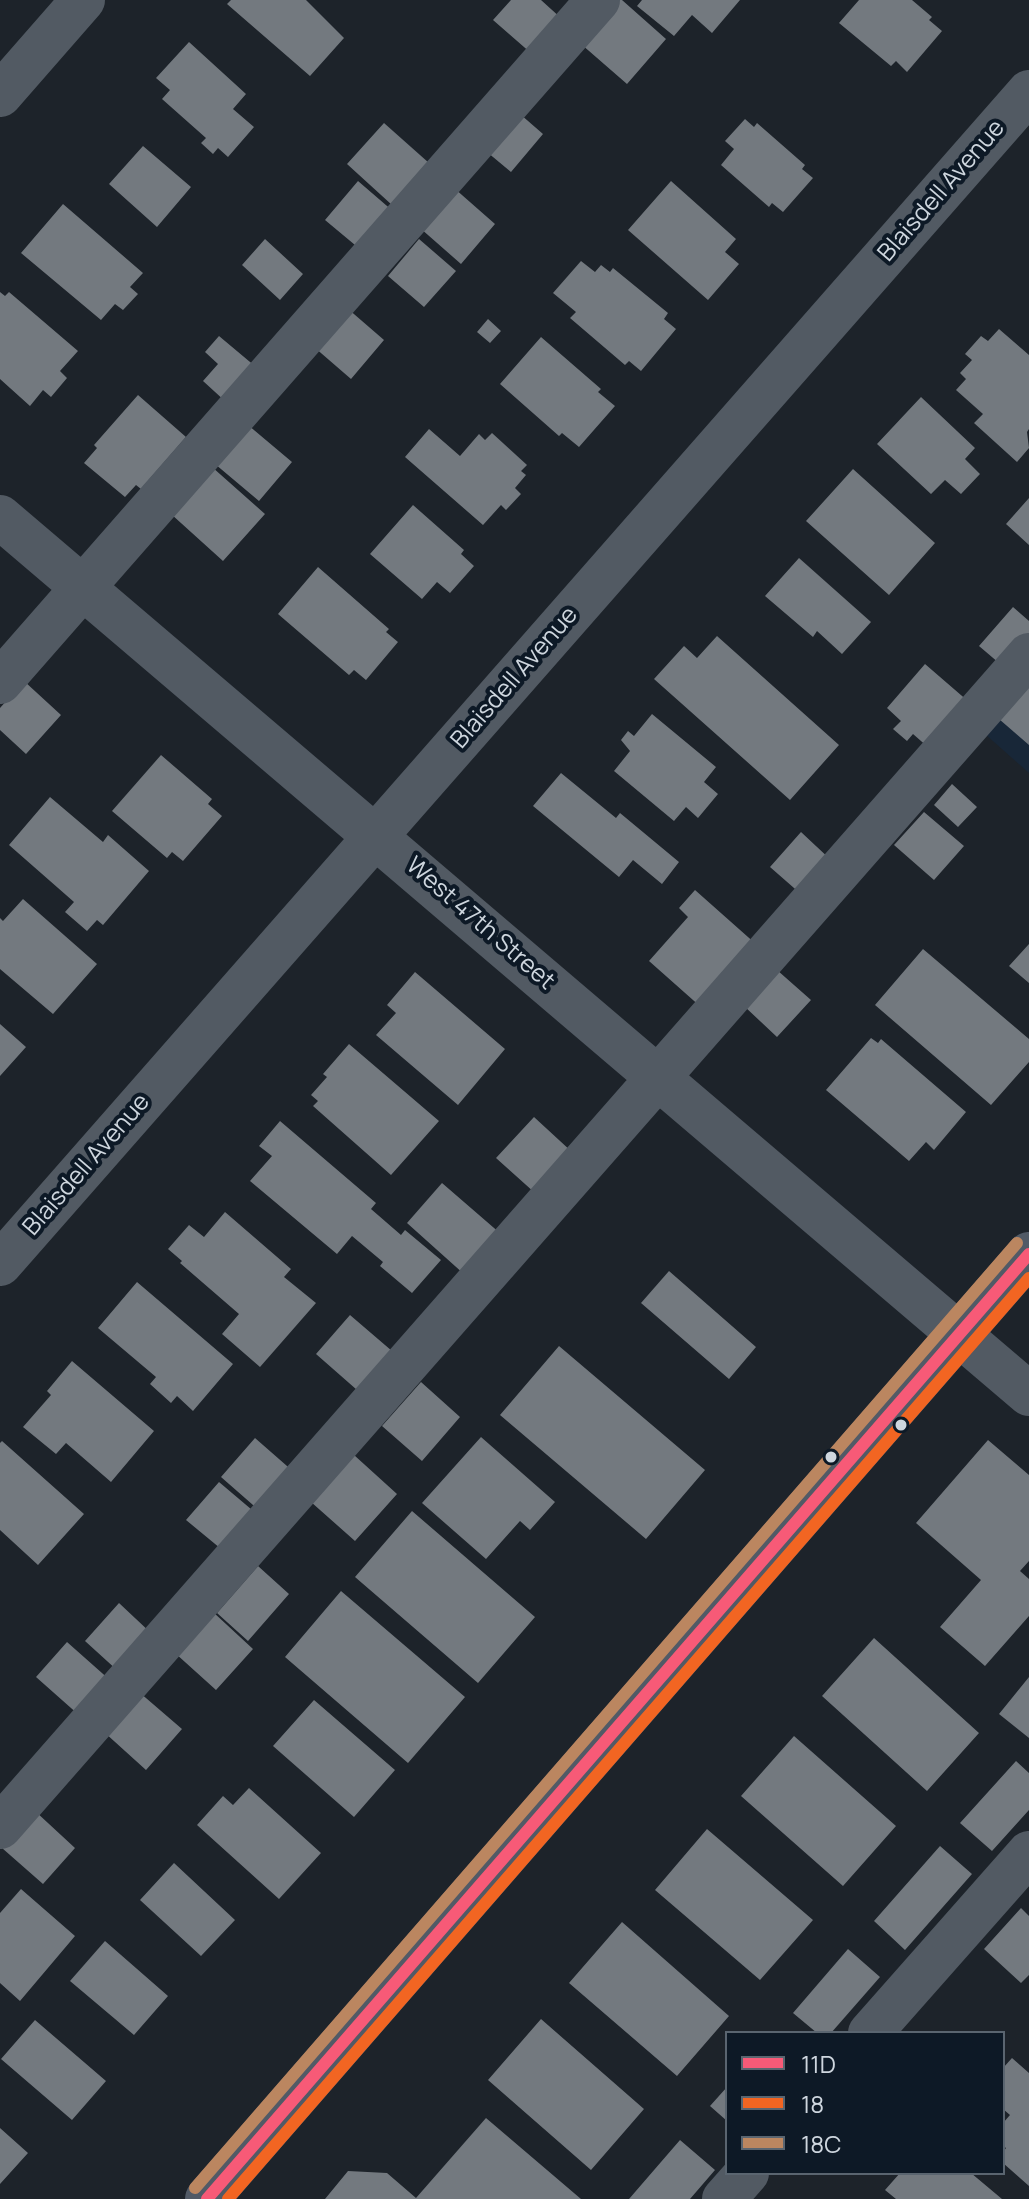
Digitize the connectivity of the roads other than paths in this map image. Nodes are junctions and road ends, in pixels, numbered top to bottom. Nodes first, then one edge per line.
1 (83, 0) edge
2 (598, 0) edge
3 (1029, 92) edge
4 (0, 95) edge
5 (0, 517) edge
6 (83, 587) junction
7 (1029, 655) edge
8 (0, 682) edge
9 (377, 836) junction
10 (658, 1077) junction
11 (1029, 1254) edge
12 (0, 1264) edge
13 (958, 1333) junction
14 (1029, 1394) edge
15 (0, 1827) edge
16 (1029, 1853) edge
17 (872, 2031) edge
18 (745, 2175) edge
19 (207, 2199) edge
20 (724, 2199) edge

1 - 4 street
2 - 6 street
3 - 9 street, Blaisdell Avenue
5 - 6 street, West 47th Street
6 - 8 street
6 - 9 street, West 47th Street
7 - 10 street
9 - 10 street, West 47th Street
9 - 12 street, Blaisdell Avenue
10 - 13 street, West 47th Street
10 - 15 street
11 - 13 main road
13 - 14 street, West 47th Street
13 - 19 main road
16 - 17 street
18 - 20 street

